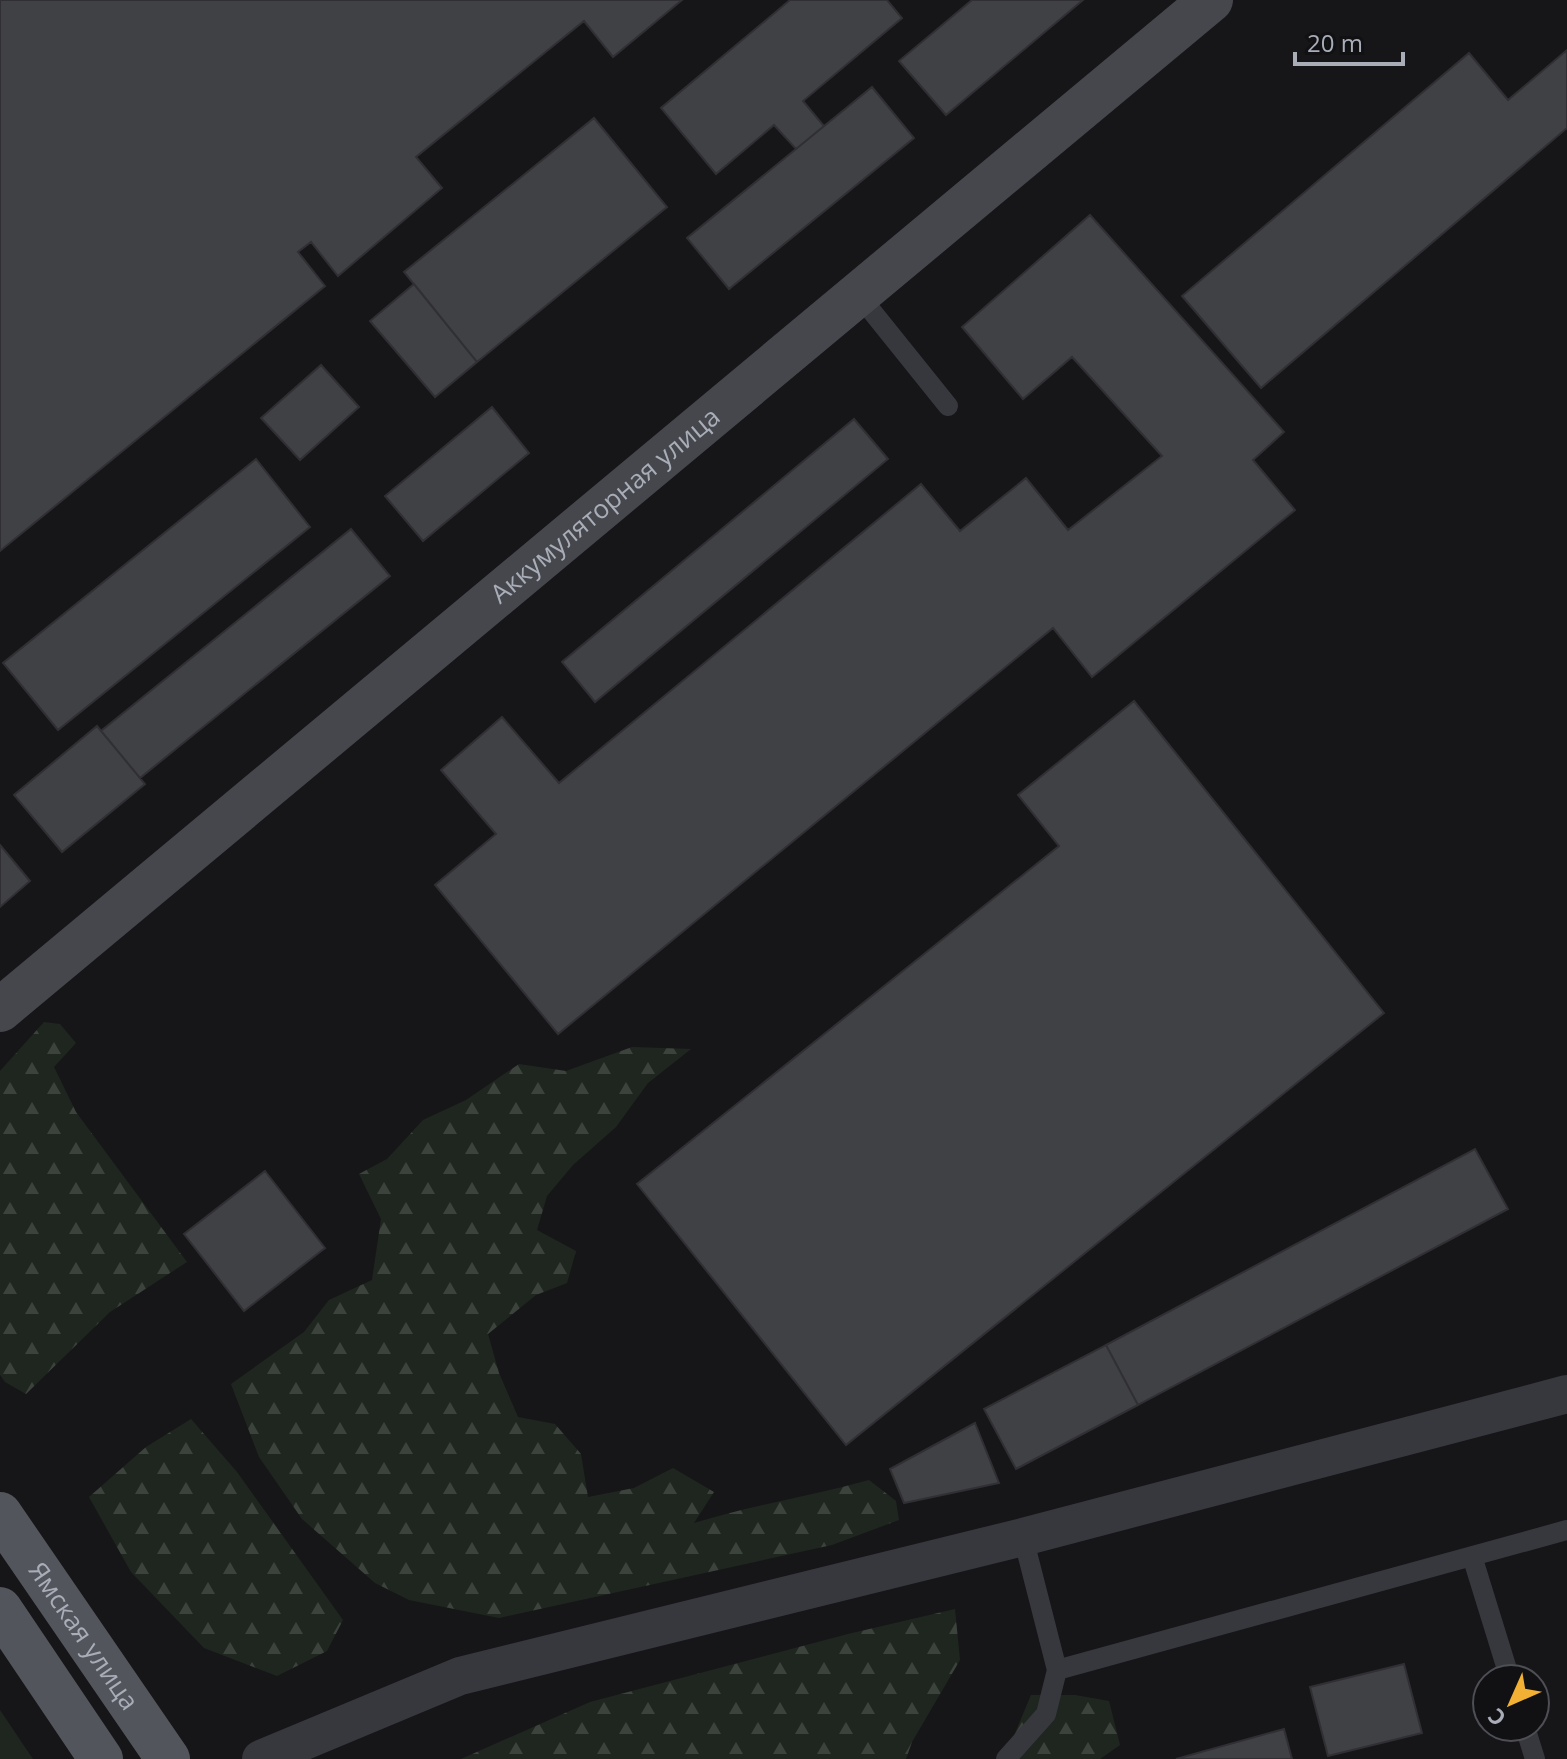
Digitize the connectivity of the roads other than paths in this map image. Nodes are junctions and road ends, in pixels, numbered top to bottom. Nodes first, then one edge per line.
1 (1211, 0) edge
2 (858, 294) junction
3 (948, 406) dead end
4 (0, 1010) edge
5 (1567, 1394) edge
6 (0, 1514) edge
7 (1567, 1530) edge
8 (1023, 1537) junction
9 (1472, 1556) junction
10 (0, 1609) edge
11 (1505, 1663) edge
12 (1057, 1670) junction
13 (101, 1759) edge
14 (168, 1759) edge
15 (261, 1759) edge
16 (1006, 1759) edge

1 - 2 street, Аккумуляторная улица
2 - 3 lane
2 - 4 street, Аккумуляторная улица
5 - 8 street
6 - 14 main road, Ямская улица
7 - 9 lane
8 - 12 lane
8 - 15 street
9 - 11 lane
9 - 12 lane
10 - 13 main road, Ямская улица
12 - 16 lane

